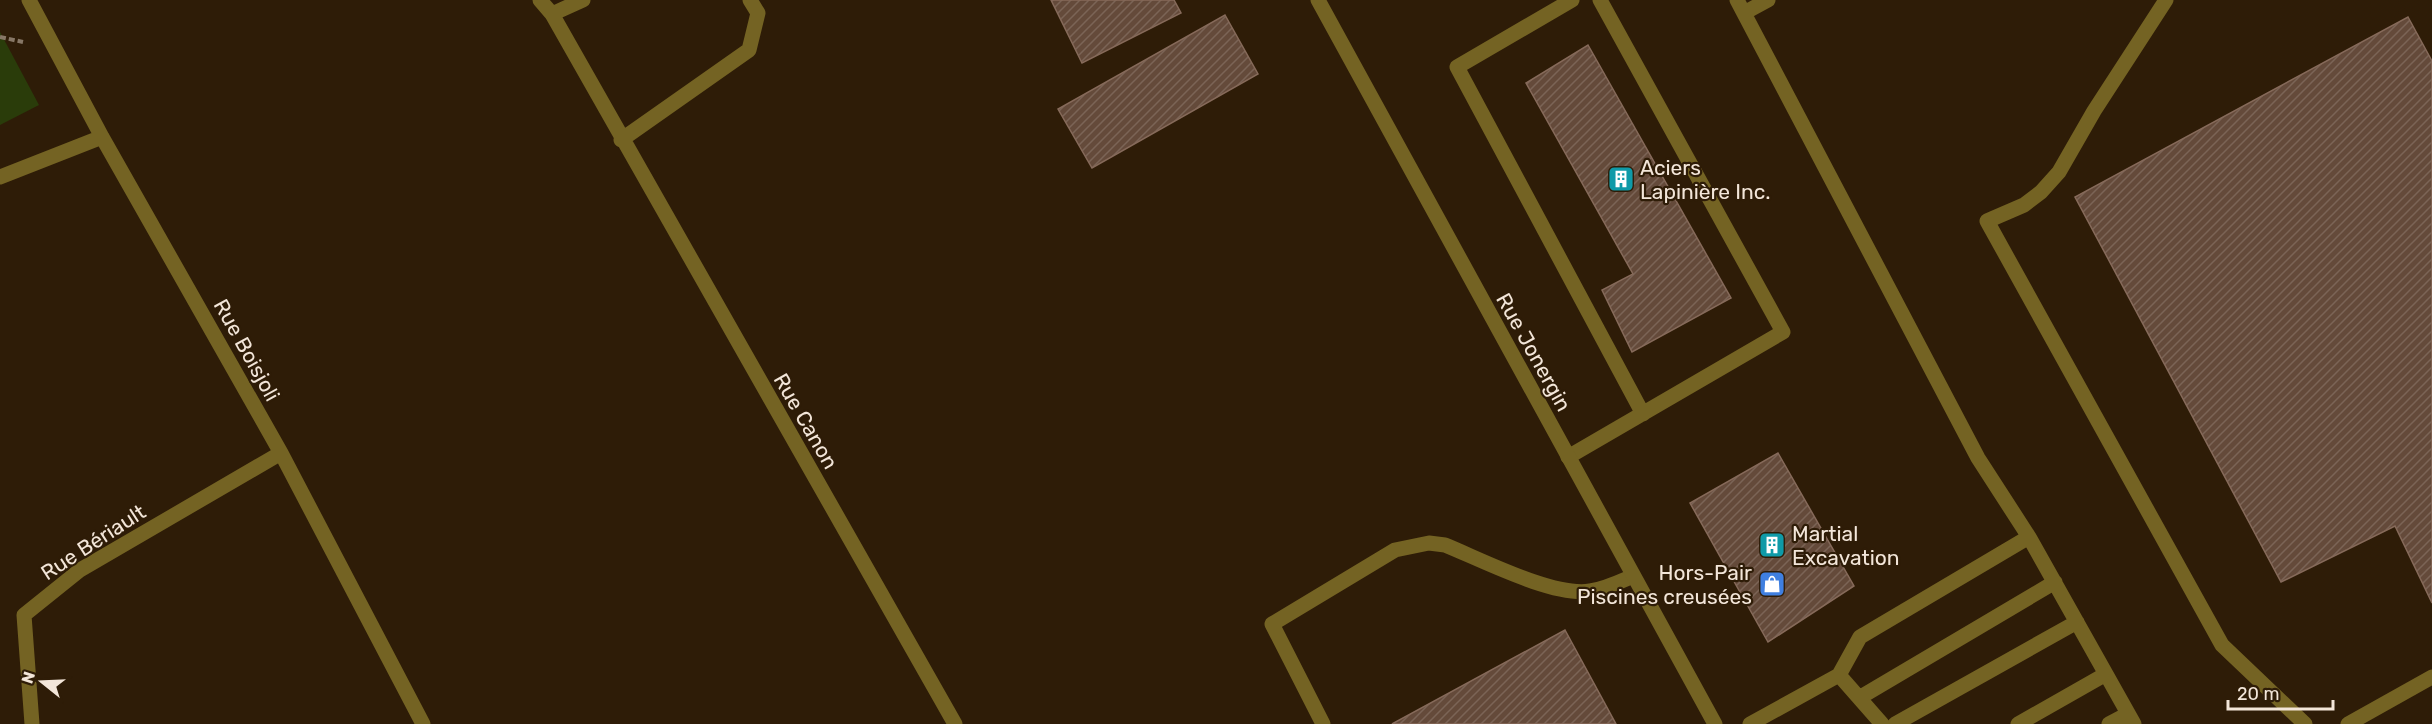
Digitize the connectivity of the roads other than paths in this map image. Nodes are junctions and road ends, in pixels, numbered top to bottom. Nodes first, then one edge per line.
1 (29, 0) edge
2 (540, 0) edge
3 (583, 0) edge
4 (750, 0) edge
5 (1318, 0) edge
6 (1572, 0) edge
7 (1600, 0) edge
8 (1768, 0) edge
9 (2166, 0) edge
10 (1741, 7) edge
11 (552, 14) junction
12 (102, 137) junction
13 (621, 140) junction
14 (0, 177) edge
15 (1643, 414) junction
16 (281, 453) junction
17 (1568, 457) junction
18 (2030, 537) junction
19 (1633, 576) junction
20 (2055, 582) junction
21 (2077, 622) junction
22 (2106, 674) junction
23 (1839, 675) junction
24 (2432, 677) edge
25 (1859, 698) junction
26 (2131, 719) edge
27 (32, 724) edge
28 (423, 724) edge
29 (955, 724) edge
30 (1323, 724) edge
31 (1714, 724) edge
32 (1750, 724) edge
33 (1882, 724) edge
34 (1895, 724) edge
35 (2018, 724) edge
36 (2109, 724) edge
37 (2304, 724) edge
38 (2348, 724) edge

1 - 12 street, Rue Boisjoli
2 - 11 street, Rue Canon
3 - 11 street
4 - 13 street
5 - 17 street, Rue Jonergin
6 - 15 street
7 - 15 street
8 - 10 street
9 - 37 street
10 - 18 street
11 - 13 street, Rue Canon
12 - 14 street
12 - 16 street, Rue Boisjoli
13 - 29 street, Rue Canon
15 - 17 street
16 - 27 street, Rue Bériault
16 - 28 street, Rue Boisjoli
17 - 19 street, Rue Jonergin
18 - 20 street
18 - 23 street
19 - 30 street
19 - 31 street, Rue Jonergin
20 - 21 street
20 - 25 street
21 - 22 street
21 - 34 street
22 - 26 street
22 - 35 street
23 - 25 street
23 - 32 street
24 - 38 street
25 - 33 street
26 - 36 street

